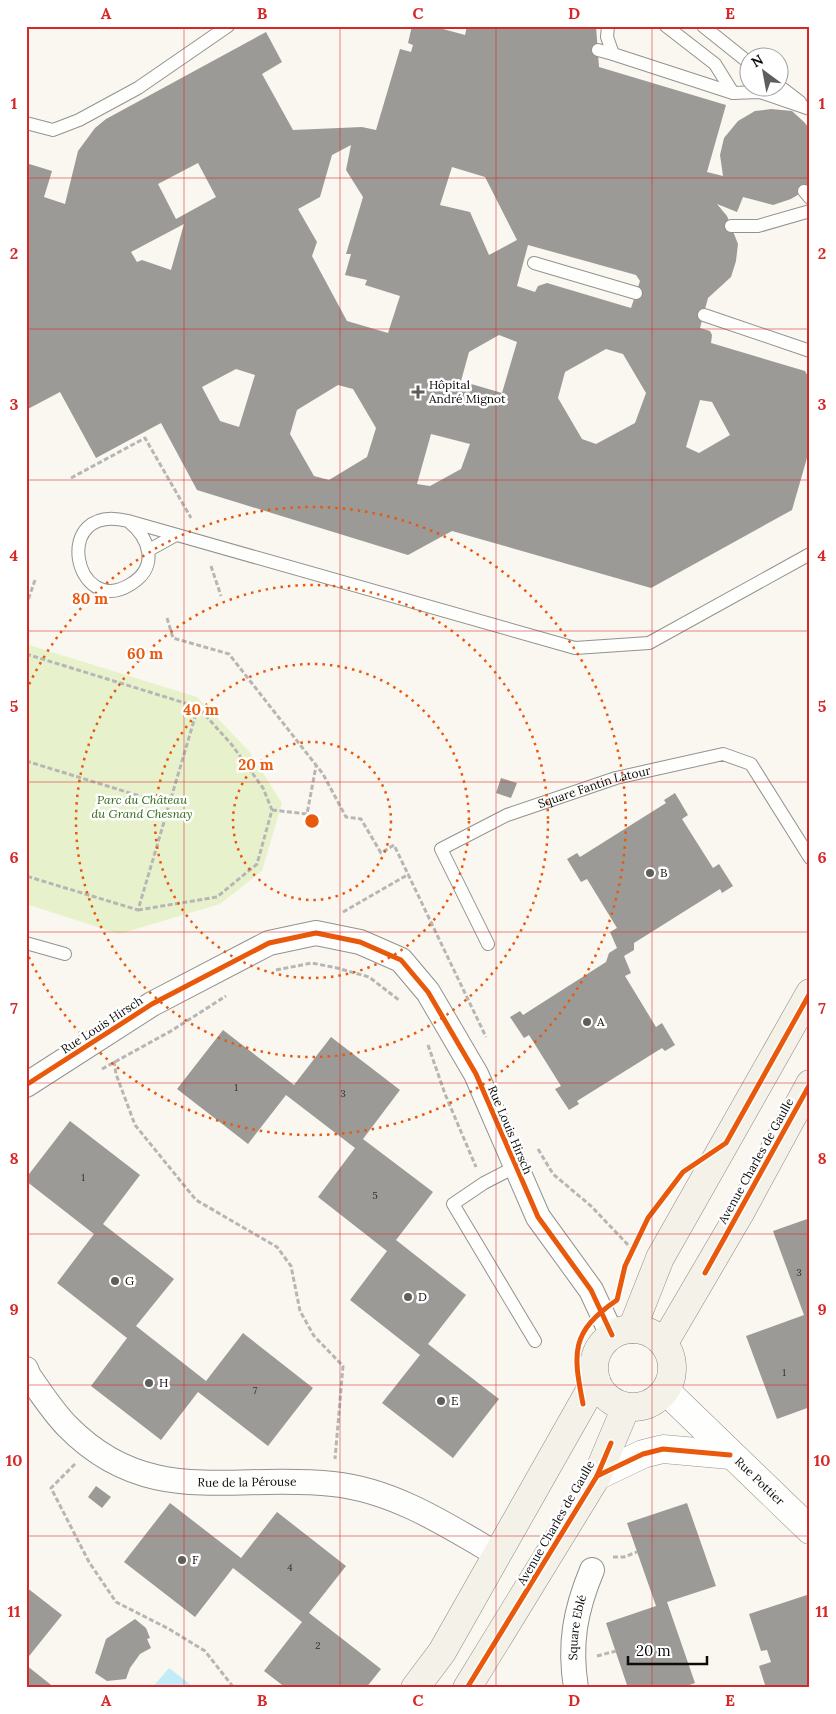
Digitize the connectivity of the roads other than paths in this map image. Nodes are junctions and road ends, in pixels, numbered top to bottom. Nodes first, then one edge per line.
1 (228, 26) edge
2 (608, 26) edge
3 (666, 26) edge
4 (703, 26) edge
5 (598, 50) dead end
6 (613, 54) junction
7 (738, 54) edge
8 (733, 93) junction
9 (788, 93) edge
10 (809, 109) edge
11 (26, 124) edge
12 (810, 211) edge
13 (731, 226) dead end
14 (534, 263) dead end
15 (636, 293) dead end
16 (704, 316) dead end
17 (810, 351) edge
18 (128, 521) junction
19 (176, 535) junction
20 (149, 550) junction
21 (810, 554) edge
22 (810, 858) edge
23 (26, 943) edge
24 (488, 944) dead end
25 (65, 954) dead end
26 (810, 993) edge
27 (26, 1084) edge
28 (810, 1084) edge
29 (515, 1167) junction
30 (622, 1332) junction
31 (535, 1341) dead end
32 (664, 1343) junction
33 (27, 1374) edge
34 (596, 1380) junction
35 (666, 1391) junction
36 (626, 1407) junction
37 (730, 1455) junction
38 (597, 1476) junction
39 (807, 1523) edge
40 (498, 1555) junction
41 (592, 1570) dead end
42 (415, 1688) edge
43 (467, 1688) edge
44 (576, 1688) edge

1 - 11 lane
2 - 6 lane
3 - 8 lane
4 - 7 lane
5 - 6 lane
6 - 8 lane
8 - 10 lane
9 - 10 lane
12 - 13 lane
14 - 15 lane
16 - 17 lane
18 - 19 lane
18 - 20 lane
18 - 20 lane
19 - 20 lane
19 - 21 lane
22 - 24 lane, Square Fantin Latour
23 - 25 lane
26 - 30 main road
27 - 29 street, Rue Louis Hirsch
28 - 32 main road, Avenue Charles de Gaulle
29 - 30 street, Rue Louis Hirsch
29 - 31 lane
30 - 32 main road
30 - 34 main road
32 - 35 main road
33 - 40 street, Rue de la Pérouse
34 - 36 main road
34 - 40 main road
35 - 36 main road
35 - 37 street, Rue Pottier
36 - 38 main road, Avenue Charles de Gaulle
37 - 38 street
37 - 39 street, Rue Pottier
38 - 43 main road, Avenue Charles de Gaulle
40 - 42 main road
41 - 44 street, Square Eblé

